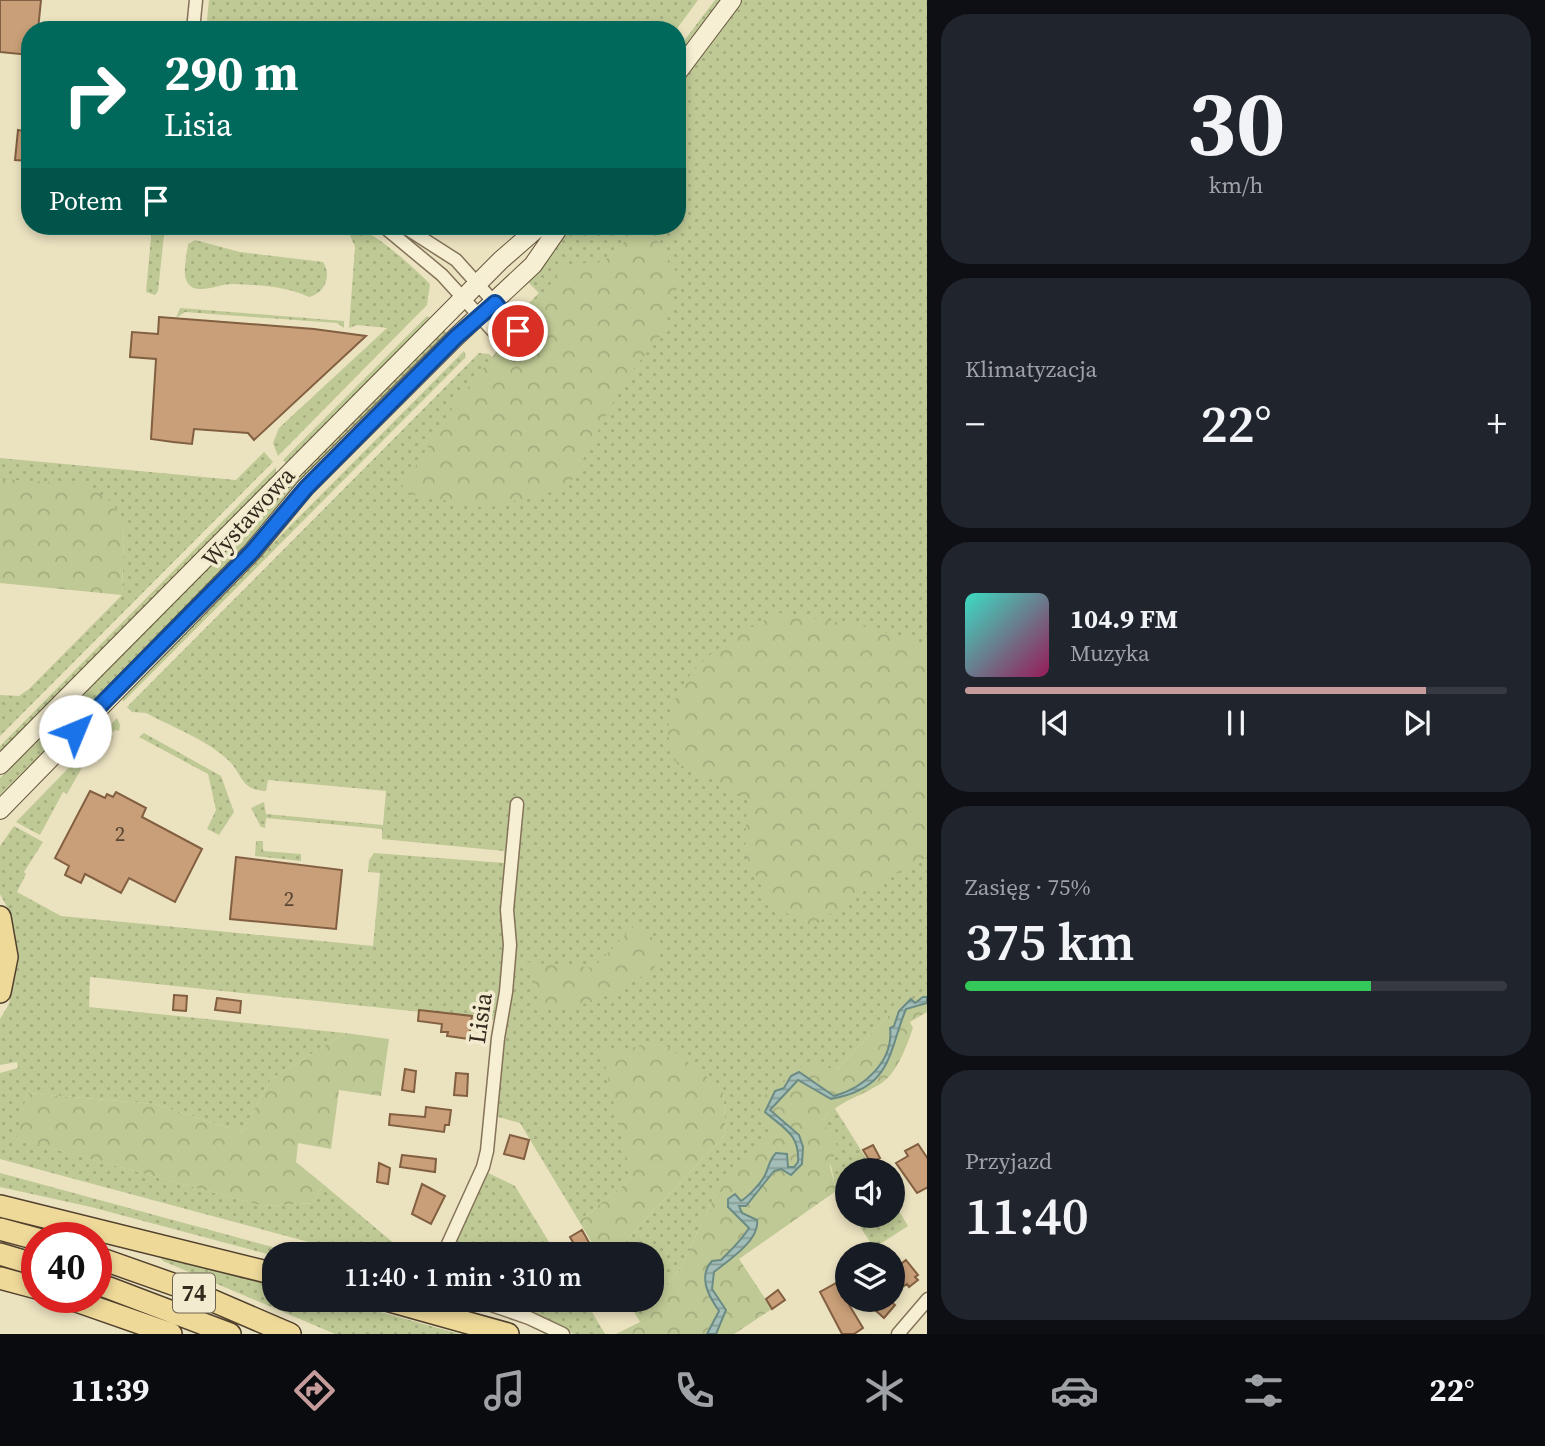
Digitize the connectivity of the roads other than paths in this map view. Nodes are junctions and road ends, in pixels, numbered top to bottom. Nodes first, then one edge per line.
1 (196, 0) edge
2 (733, 0) edge
3 (194, 21) edge
4 (686, 61) edge
5 (394, 235) edge
6 (417, 235) edge
7 (530, 235) edge
8 (554, 235) edge
9 (478, 284) junction
10 (463, 299) junction
11 (495, 303) junction
12 (479, 317) junction
13 (528, 340) dead end
14 (514, 354) dead end
15 (0, 765) edge
16 (517, 804) dead end
17 (0, 810) edge
18 (0, 916) edge
19 (0, 992) edge
20 (5, 1205) edge
21 (0, 1229) edge
22 (21, 1235) edge
23 (450, 1242) edge
24 (0, 1254) edge
25 (21, 1260) edge
26 (112, 1263) edge
27 (262, 1271) edge
28 (0, 1278) edge
29 (21, 1284) edge
30 (112, 1289) edge
31 (927, 1299) edge
32 (430, 1312) edge
33 (512, 1312) edge
34 (111, 1313) edge
35 (171, 1334) edge
36 (230, 1334) edge
37 (290, 1334) edge
38 (508, 1334) edge
39 (563, 1334) edge
40 (898, 1334) edge

1 - 3 street
2 - 4 street
5 - 10 street
6 - 9 street
7 - 9 street, Wystawowa
8 - 11 street, Wystawowa
9 - 10 street, Wystawowa
9 - 11 street
10 - 12 street
10 - 15 street, Wystawowa
11 - 12 street, Wystawowa
11 - 13 street
12 - 14 street
12 - 17 street, Wystawowa
16 - 23 street, Lisia
18 - 19 main road
20 - 27 main road
21 - 22 main road
24 - 25 main road
26 - 37 main road, 74
28 - 29 main road
30 - 36 main road, 74
31 - 40 street
32 - 38 main road
33 - 39 street
34 - 35 main road, 74

